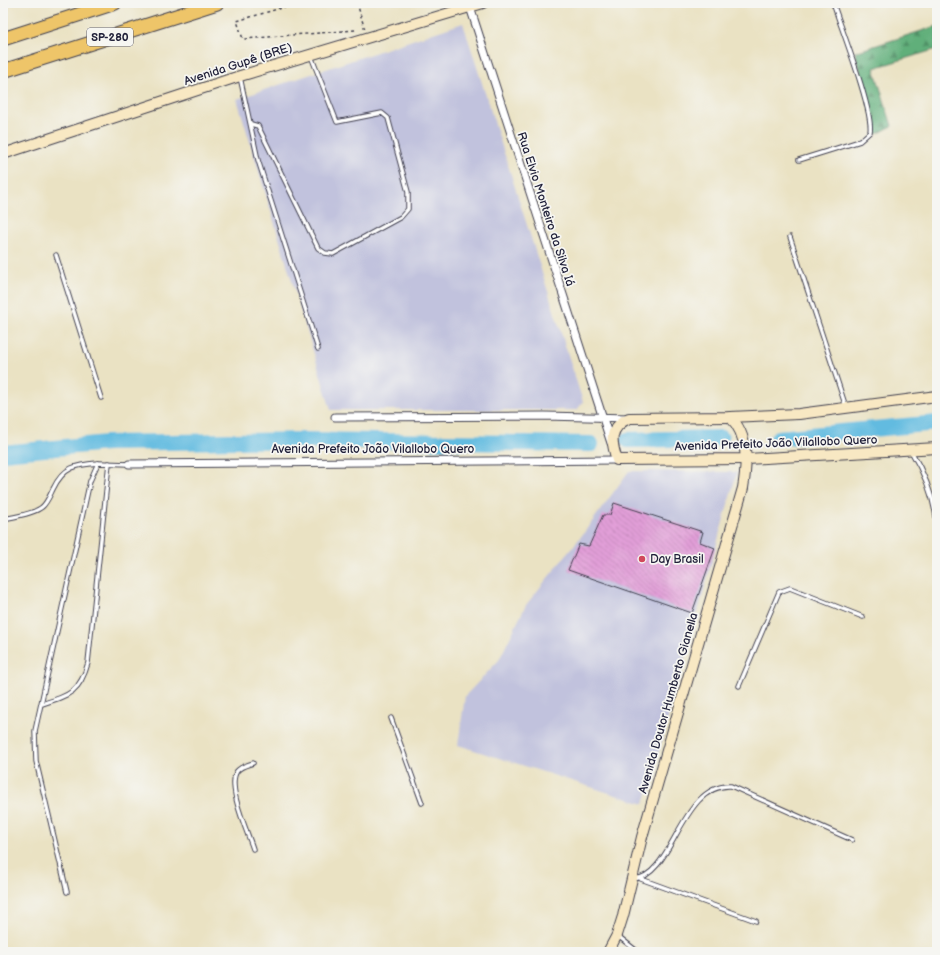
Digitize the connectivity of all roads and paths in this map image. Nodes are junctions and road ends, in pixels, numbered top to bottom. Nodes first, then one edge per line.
1 (97, 3) edge
2 (115, 3) edge
3 (217, 3) edge
4 (298, 3) edge
5 (357, 3) edge
6 (483, 3) edge
7 (833, 3) edge
8 (470, 7) junction
9 (56, 21) junction
10 (372, 29) dead end
11 (365, 30) junction
12 (3, 39) edge
13 (310, 54) junction
14 (3, 71) edge
15 (240, 76) junction
16 (251, 124) junction
17 (3, 154) edge
18 (799, 160) dead end
19 (790, 238) dead end
20 (56, 255) dead end
21 (318, 349) dead end
22 (937, 396) edge
23 (101, 398) dead end
24 (847, 409) junction
25 (335, 417) dead end
26 (602, 417) junction
27 (730, 417) junction
28 (629, 418) junction
29 (611, 444) junction
30 (937, 448) edge
31 (910, 450) junction
32 (747, 459) junction
33 (617, 460) junction
34 (98, 463) junction
35 (109, 463) junction
36 (129, 464) joint
37 (3, 519) edge
38 (937, 524) edge
39 (863, 617) dead end
40 (739, 686) dead end
41 (42, 704) junction
42 (391, 718) dead end
43 (253, 763) dead end
44 (422, 803) dead end
45 (852, 840) dead end
46 (253, 849) dead end
47 (636, 879) junction
48 (67, 892) dead end
49 (756, 921) dead end
50 (618, 935) junction
51 (608, 952) edge
52 (638, 952) edge

1 - 9 highway
2 - 9 highway, SP-280
3 - 14 highway, SP-280
4 - 11 path
5 - 11 path
6 - 8 main road, Avenida Gupê (BRE)
7 - 18 lane
8 - 13 main road, Avenida Gupê (BRE)
8 - 26 street, Rua Elvio Monteiro da Silva Iá
9 - 12 highway, SP-280
10 - 11 path
13 - 15 main road, Avenida Gupê (BRE)
13 - 16 lane
15 - 16 lane
15 - 17 main road, Avenida Gupê (BRE)
16 - 21 lane
19 - 24 lane
20 - 23 lane
22 - 24 main road
24 - 27 main road
25 - 26 street
26 - 28 street
26 - 29 street
27 - 28 main road
27 - 32 main road
28 - 29 main road
29 - 33 main road
30 - 31 main road, Avenida Prefeito João Vilallobo Quero
31 - 32 main road, Avenida Prefeito João Vilallobo Quero
31 - 38 lane
32 - 33 main road, Avenida Prefeito João Vilallobo Quero
32 - 47 main road, Avenida Doutor Humberto Gianella
33 - 36 street, Avenida Prefeito João Vilallobo Quero
34 - 35 lane
34 - 37 lane
34 - 41 lane
35 - 36 lane
35 - 41 lane
39 - 40 lane
41 - 48 lane
42 - 44 lane
43 - 46 lane
45 - 47 lane
47 - 49 lane
47 - 50 main road, Avenida Doutor Humberto Gianella
50 - 51 main road, Avenida Doutor Humberto Gianella
50 - 52 lane

